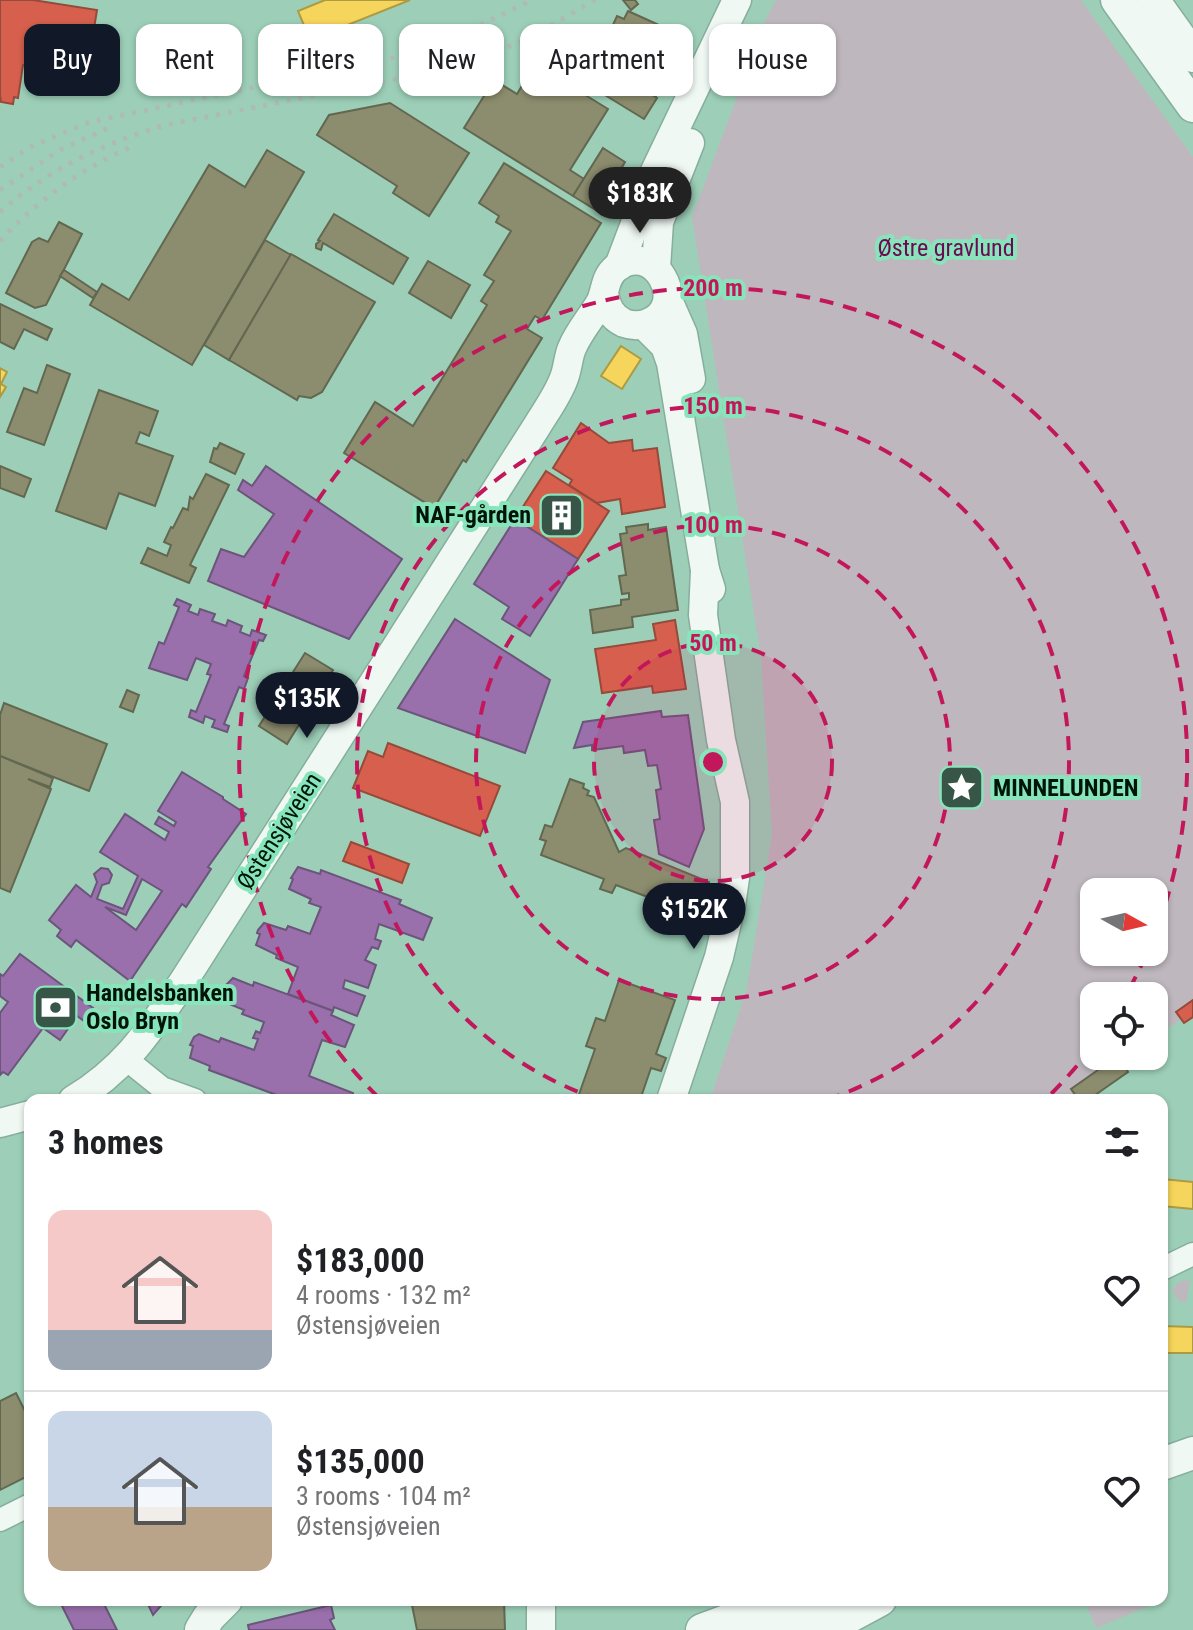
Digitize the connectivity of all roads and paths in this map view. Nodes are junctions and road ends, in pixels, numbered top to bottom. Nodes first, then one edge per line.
1 (737, 0) edge
2 (757, 0) edge
3 (1153, 0) edge
4 (1117, 1) edge
5 (1193, 56) edge
6 (1193, 106) edge
7 (619, 266) junction
8 (656, 268) junction
9 (604, 294) junction
10 (668, 300) junction
11 (633, 323) junction
12 (564, 379) junction
13 (698, 517) junction
14 (126, 1059) junction
15 (83, 1094) edge
16 (178, 1094) edge
17 (673, 1094) edge
18 (24, 1117) edge
19 (0, 1123) edge
20 (1193, 1254) edge
21 (1168, 1266) edge
22 (1193, 1453) edge
23 (1168, 1462) edge
24 (1193, 1476) edge
25 (1168, 1484) edge
26 (24, 1508) edge
27 (0, 1520) edge
28 (220, 1606) edge
29 (541, 1606) edge
30 (560, 1606) edge
31 (767, 1606) edge
32 (829, 1606) edge
33 (869, 1606) edge
34 (201, 1630) edge
35 (541, 1630) edge
36 (559, 1630) edge
37 (702, 1630) edge
38 (764, 1630) edge
39 (824, 1630) edge

1 - 7 main road, Østensjøveien
2 - 8 main road
3 - 5 highway
4 - 6 highway
7 - 8 main road
7 - 9 main road, Østensjøveien
8 - 10 main road
9 - 11 main road
9 - 12 main road, Østensjøveien
10 - 11 main road, Østensjøveien
10 - 13 main road
11 - 12 main road, Østensjøveien
11 - 13 main road
12 - 14 main road, Østensjøveien
13 - 17 main road
14 - 15 main road, Østensjøveien
14 - 16 street
18 - 19 main road
20 - 21 street
22 - 23 highway
24 - 25 highway
26 - 27 street
28 - 34 highway
29 - 35 main road
30 - 36 main road
31 - 37 highway
32 - 38 highway
33 - 39 highway

